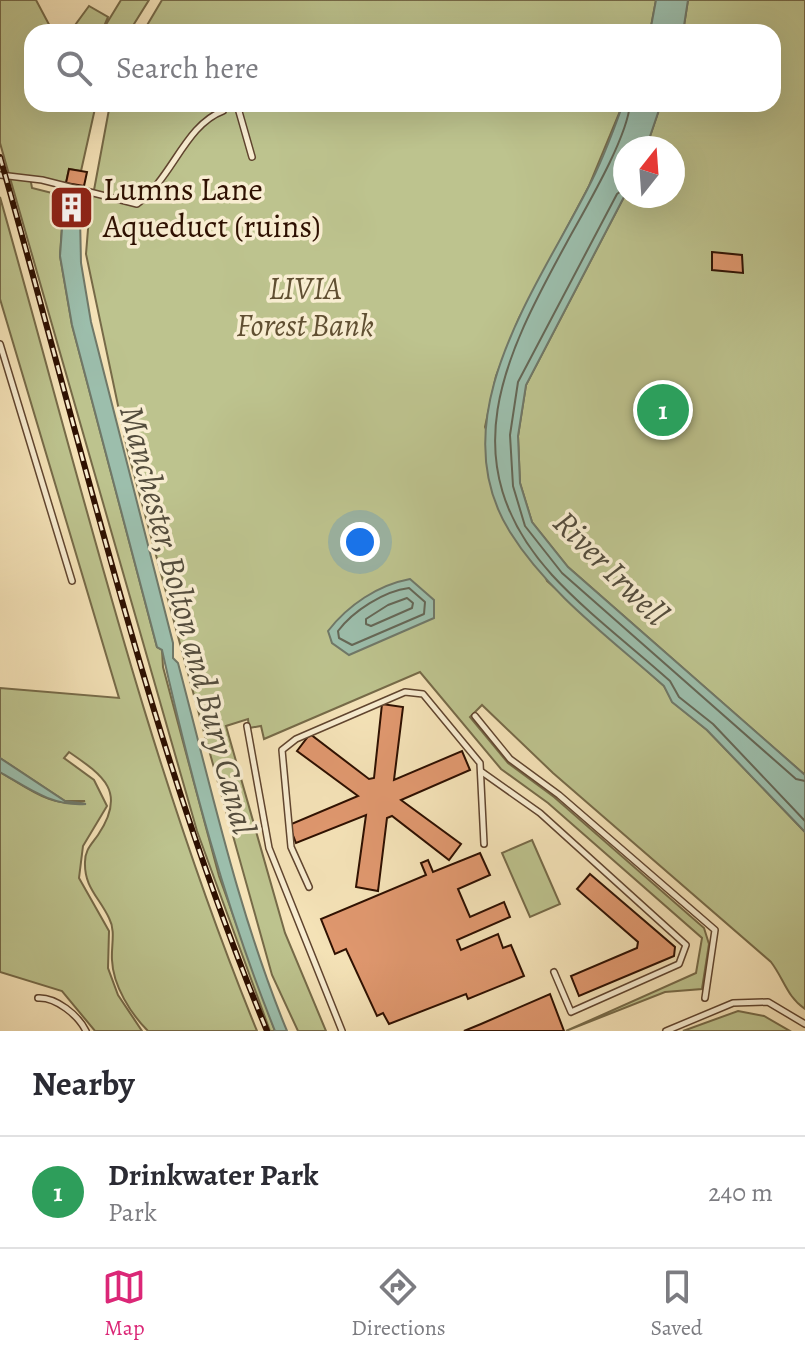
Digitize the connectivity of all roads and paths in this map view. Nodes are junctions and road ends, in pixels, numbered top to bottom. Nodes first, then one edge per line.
1 (221, 112) edge
2 (239, 112) edge
3 (252, 157) dead end
4 (0, 175) edge
5 (0, 344) edge
6 (72, 581) dead end
7 (475, 716) dead end
8 (247, 726) dead end
9 (481, 772) junction
10 (484, 844) dead end
11 (309, 887) dead end
12 (554, 972) dead end
13 (38, 998) dead end
14 (705, 998) dead end
15 (805, 1024) edge
16 (86, 1031) edge
17 (342, 1031) edge
18 (666, 1031) edge

1 - 4 lane
2 - 3 lane
5 - 6 lane
7 - 14 lane
8 - 17 lane
9 - 10 lane
9 - 11 lane
9 - 12 lane
13 - 16 lane
15 - 18 lane

